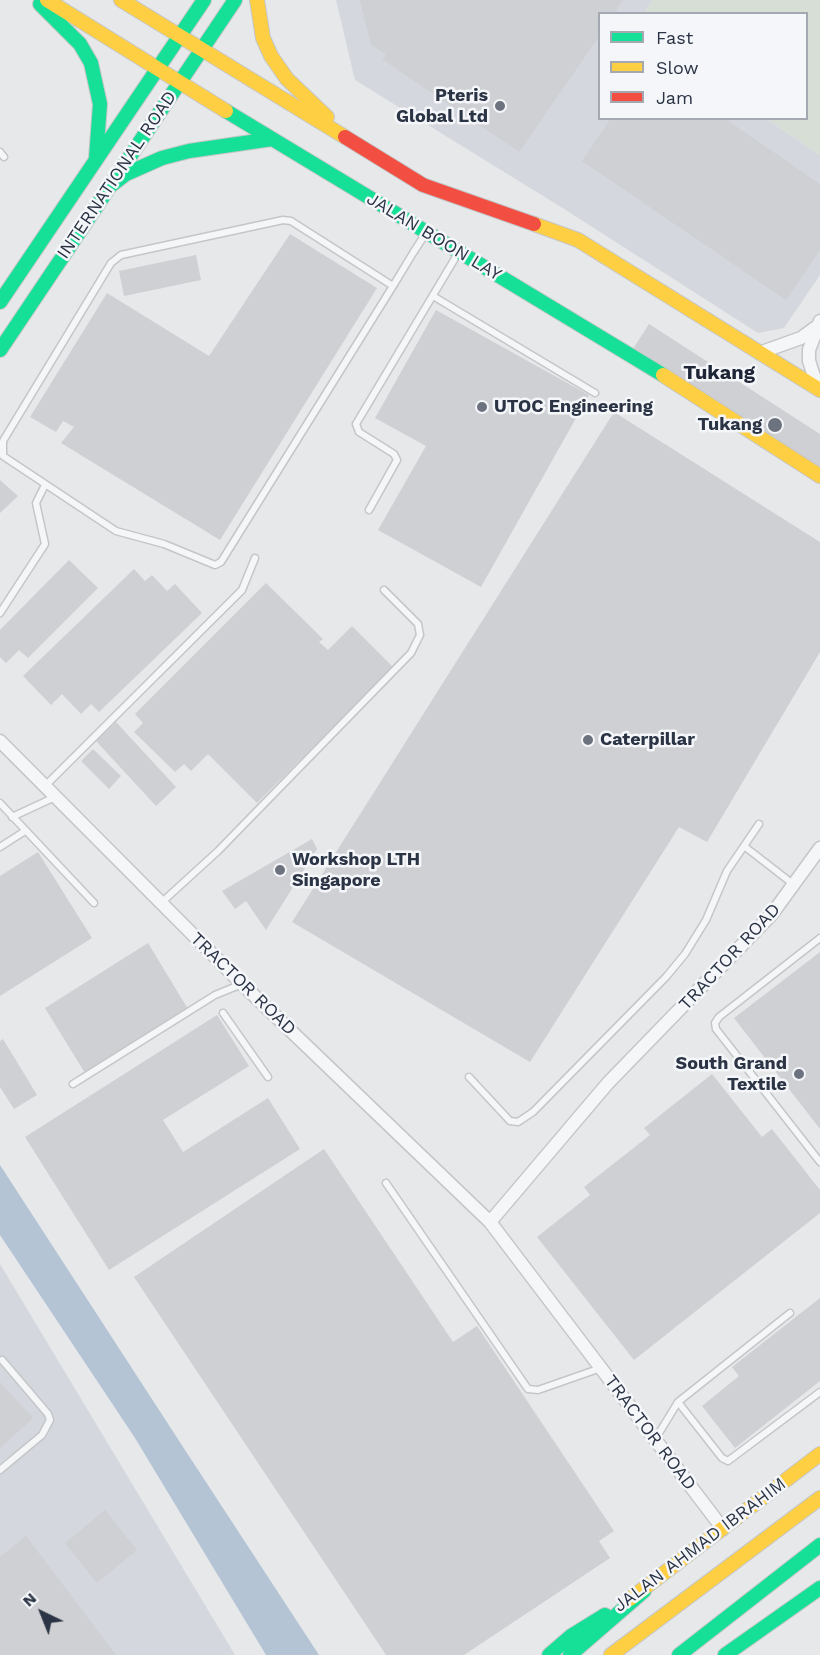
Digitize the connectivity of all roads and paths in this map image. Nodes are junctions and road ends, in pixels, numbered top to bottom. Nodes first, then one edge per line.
1 (36, 0) edge
2 (47, 0) edge
3 (121, 0) edge
4 (204, 0) edge
5 (235, 0) edge
6 (257, 0) edge
7 (179, 37) junction
8 (201, 51) junction
9 (158, 67) junction
10 (180, 82) junction
11 (272, 139) junction
12 (353, 141) junction
13 (96, 158) junction
14 (109, 188) junction
15 (426, 232) junction
16 (459, 252) junction
17 (393, 286) junction
18 (433, 296) junction
19 (0, 302) edge
20 (818, 324) edge
21 (0, 350) edge
22 (759, 353) junction
23 (819, 389) edge
24 (595, 393) dead end
25 (820, 476) edge
26 (45, 485) junction
27 (369, 510) dead end
28 (255, 558) dead end
29 (384, 590) dead end
30 (0, 613) edge
31 (0, 741) edge
32 (45, 786) junction
33 (55, 796) junction
34 (0, 803) edge
35 (12, 817) junction
36 (759, 824) dead end
37 (25, 831) junction
38 (744, 846) junction
39 (0, 847) edge
40 (820, 848) edge
41 (795, 885) junction
42 (94, 903) dead end
43 (161, 903) junction
44 (820, 938) edge
45 (242, 984) junction
46 (223, 1012) dead end
47 (268, 1077) dead end
48 (469, 1077) dead end
49 (73, 1084) dead end
50 (819, 1158) edge
51 (386, 1182) dead end
52 (490, 1222) junction
53 (789, 1313) dead end
54 (2, 1360) dead end
55 (601, 1367) junction
56 (820, 1392) edge
57 (678, 1402) junction
58 (656, 1438) junction
59 (820, 1454) edge
60 (0, 1470) edge
61 (820, 1498) edge
62 (723, 1529) junction
63 (820, 1545) edge
64 (820, 1590) edge
65 (644, 1591) junction
66 (549, 1655) edge
67 (570, 1655) edge
68 (611, 1655) edge
69 (679, 1655) edge
70 (725, 1655) edge
71 (740, 1655) edge

1 - 13 main road
2 - 9 main road, JALAN BOON LAY
3 - 7 main road
4 - 7 main road, INTERNATIONAL ROAD
5 - 8 main road, INTERNATIONAL ROAD
6 - 12 main road
7 - 8 main road
7 - 9 main road, INTERNATIONAL ROAD
8 - 10 main road, INTERNATIONAL ROAD
8 - 12 main road
9 - 10 main road, JALAN BOON LAY
9 - 13 main road, INTERNATIONAL ROAD
10 - 11 main road, JALAN BOON LAY
10 - 14 main road, INTERNATIONAL ROAD
11 - 14 main road
11 - 15 main road, JALAN BOON LAY
12 - 22 main road
13 - 19 main road, INTERNATIONAL ROAD
14 - 21 main road, INTERNATIONAL ROAD
15 - 16 main road, JALAN BOON LAY
15 - 17 lane
16 - 18 lane
16 - 25 main road, JALAN BOON LAY
17 - 26 lane
17 - 26 lane
18 - 24 lane
18 - 27 lane
20 - 22 street
20 - 23 street
22 - 23 main road
26 - 30 lane
28 - 32 lane
29 - 43 lane
31 - 32 street, TRACTOR ROAD
32 - 33 street, TRACTOR ROAD
33 - 35 lane
33 - 43 street, TRACTOR ROAD
34 - 35 lane
35 - 37 lane
36 - 38 lane
37 - 39 lane
37 - 42 lane
38 - 41 lane
38 - 48 lane
40 - 41 street, TRACTOR ROAD
41 - 52 street, TRACTOR ROAD
43 - 45 street, TRACTOR ROAD
44 - 50 lane
45 - 49 lane
45 - 52 street, TRACTOR ROAD
46 - 47 lane
51 - 55 lane
52 - 55 street, TRACTOR ROAD
53 - 57 lane
54 - 60 lane
55 - 58 street, TRACTOR ROAD
56 - 57 lane
57 - 58 lane
58 - 62 street, TRACTOR ROAD
59 - 62 main road, JALAN AHMAD IBRAHIM
61 - 68 main road
62 - 65 main road, JALAN AHMAD IBRAHIM
63 - 69 main road
64 - 70 main road
64 - 71 main road
65 - 66 main road, JALAN AHMAD IBRAHIM
65 - 67 main road

